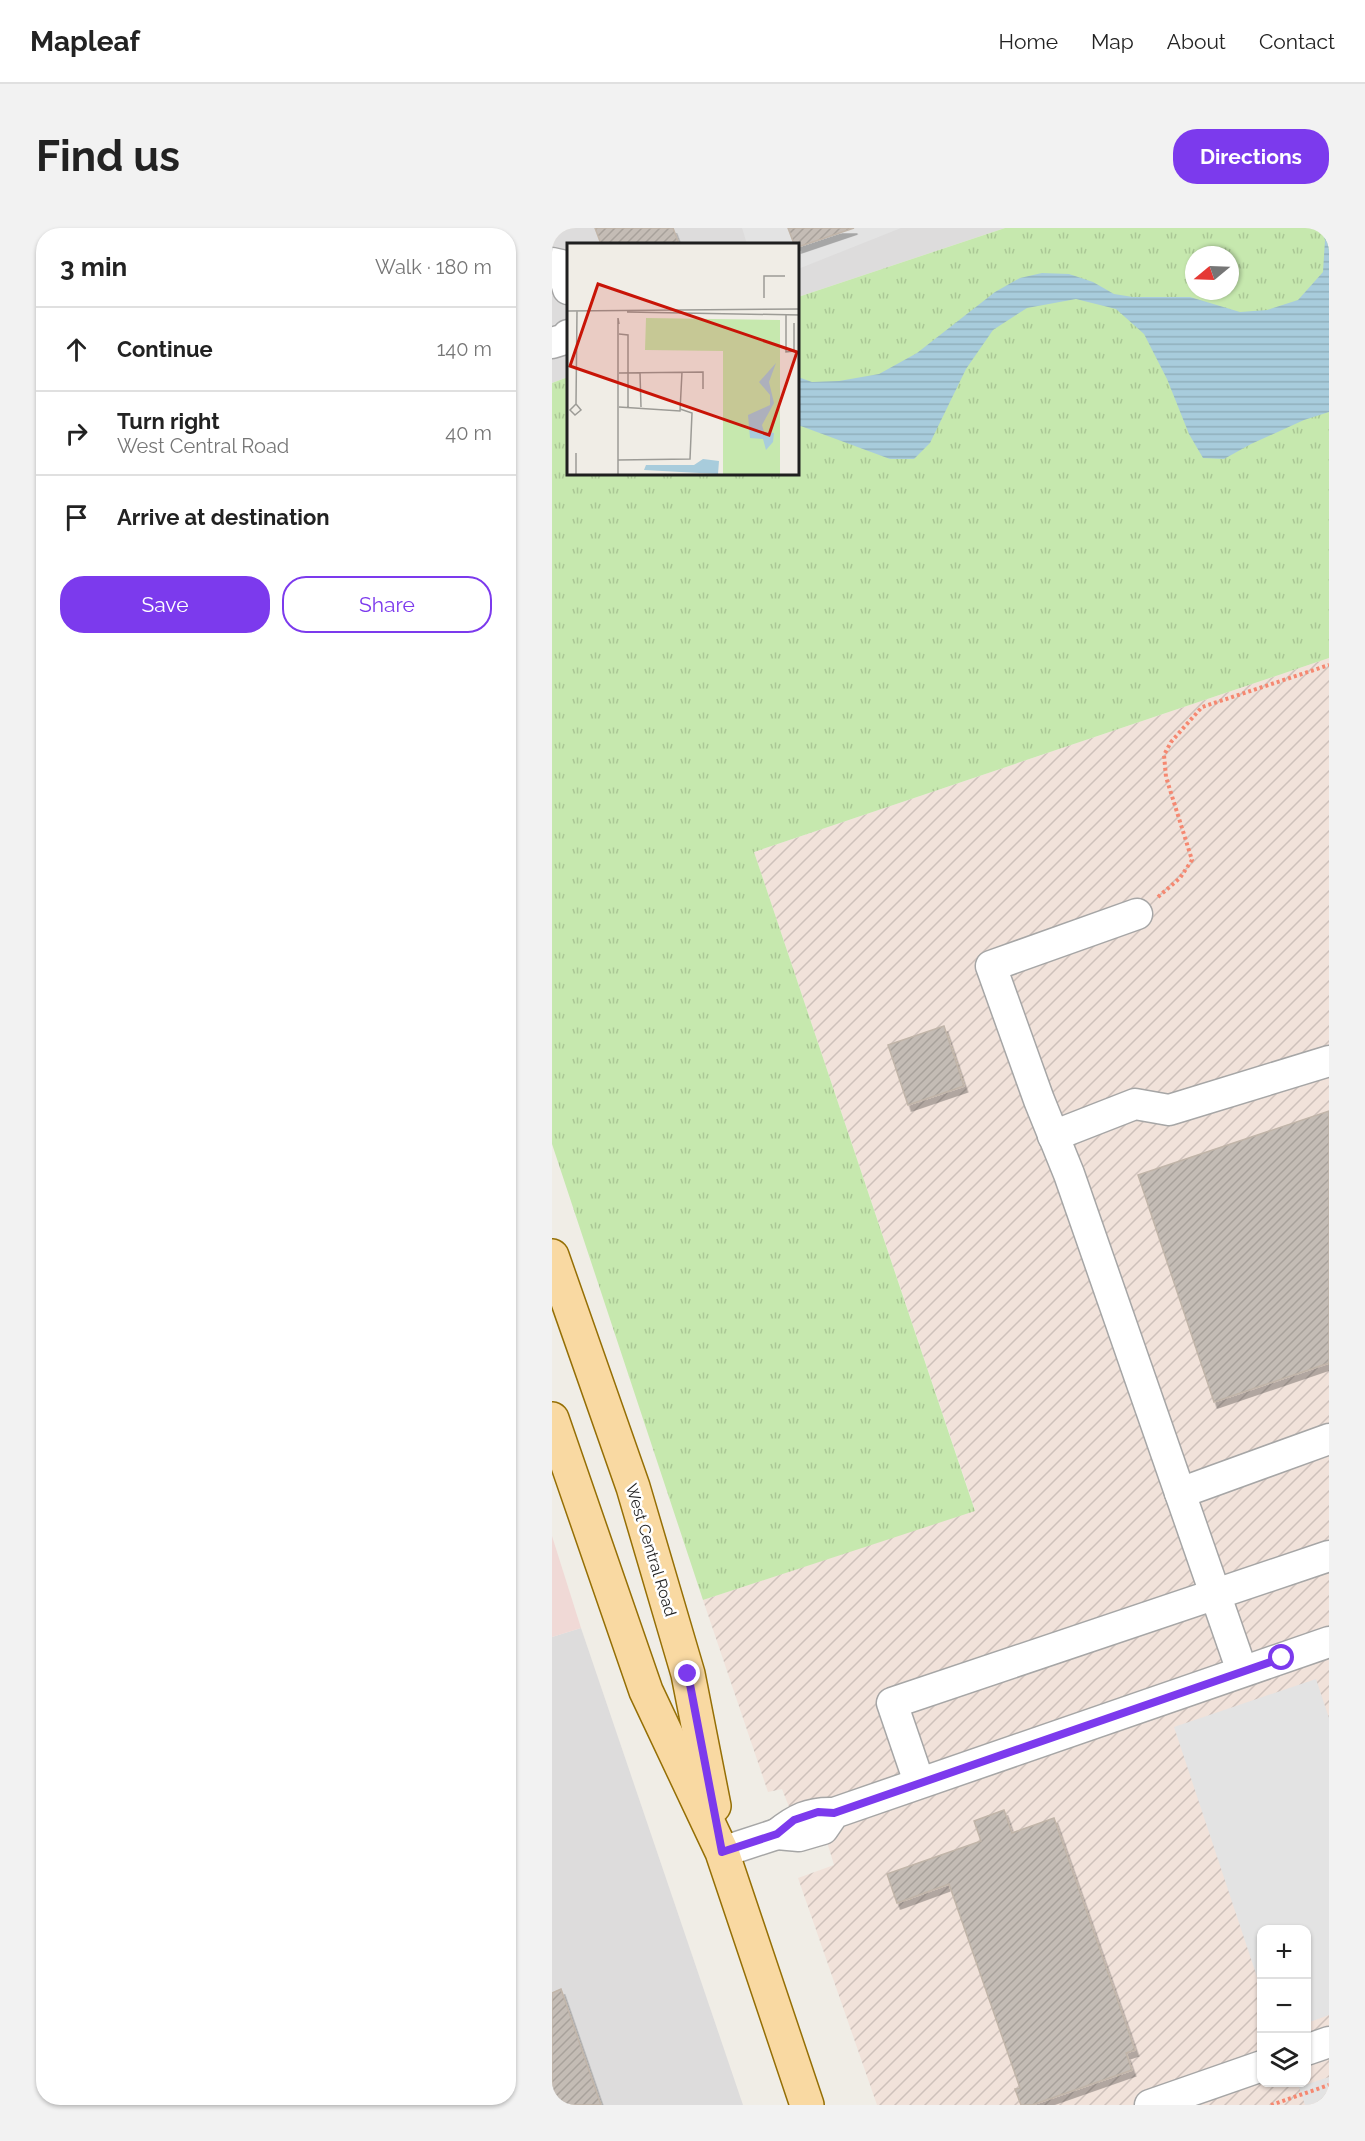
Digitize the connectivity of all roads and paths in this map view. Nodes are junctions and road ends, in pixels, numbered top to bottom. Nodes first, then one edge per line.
1 (552, 262) edge
2 (567, 285) edge
3 (567, 336) edge
4 (552, 343) edge
5 (1329, 665) edge
6 (1137, 914) joint
7 (1329, 1061) edge
8 (1053, 1136) junction
9 (552, 1256) edge
10 (552, 1419) edge
11 (1329, 1439) edge
12 (1180, 1493) junction
13 (1329, 1556) edge
14 (1216, 1595) junction
15 (1329, 1641) edge
16 (1242, 1671) junction
17 (919, 1782) junction
18 (722, 1852) junction
19 (1329, 2042) edge
20 (1311, 2048) edge
21 (1257, 2068) edge
22 (1329, 2085) edge
23 (807, 2105) edge
24 (1150, 2105) edge
25 (1271, 2105) edge

1 - 2 lane
3 - 4 lane
5 - 6 path
6 - 8 lane
7 - 8 lane
8 - 12 lane
9 - 18 main road, West Central Road
10 - 18 main road, West Central Road
11 - 12 lane
12 - 14 lane
13 - 14 lane
14 - 16 lane
14 - 17 lane
15 - 16 lane
16 - 17 lane
17 - 18 lane
18 - 23 main road, West Central Road
19 - 20 lane
21 - 24 lane
22 - 25 path

